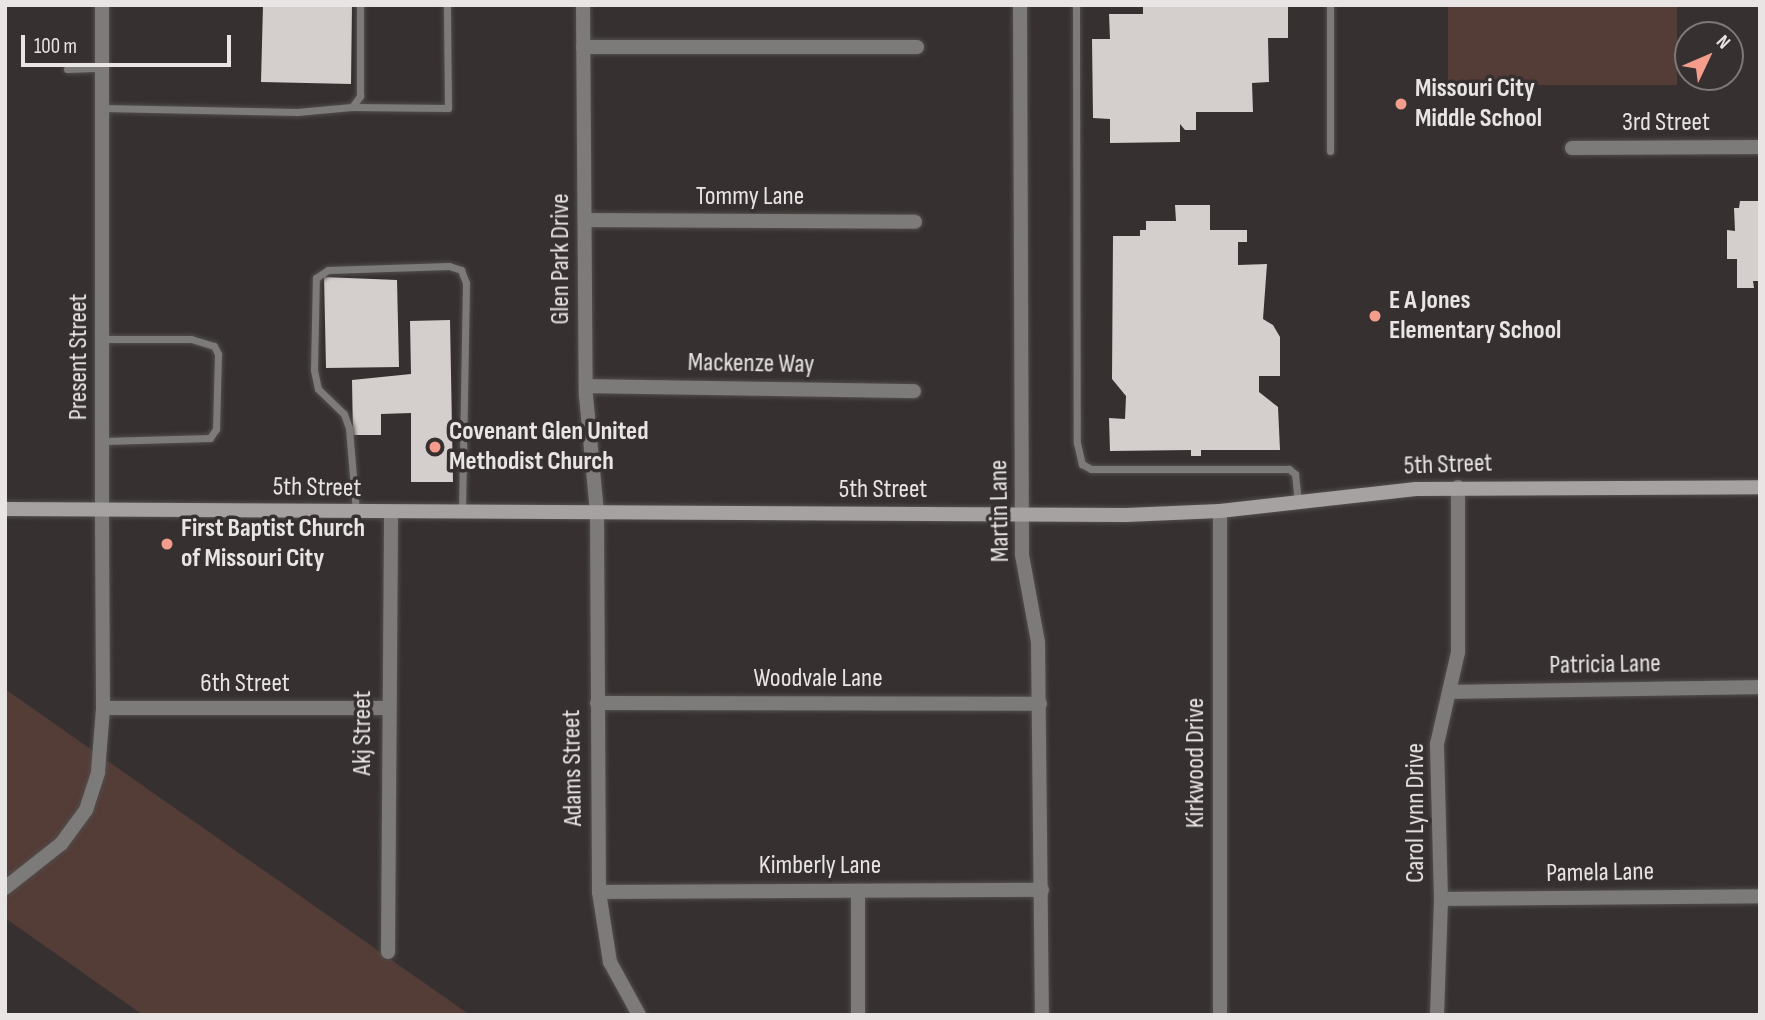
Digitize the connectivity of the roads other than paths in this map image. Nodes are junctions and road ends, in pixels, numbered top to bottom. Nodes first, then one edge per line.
1 (102, 5) edge
2 (360, 5) edge
3 (447, 5) edge
4 (583, 5) edge
5 (1020, 5) edge
6 (1076, 5) edge
7 (1331, 5) edge
8 (583, 47) junction
9 (918, 47) dead end
10 (103, 68) junction
11 (66, 69) dead end
12 (352, 107) junction
13 (103, 108) junction
14 (1572, 148) dead end
15 (1760, 148) edge
16 (1330, 151) dead end
17 (585, 220) junction
18 (915, 222) dead end
19 (103, 339) junction
20 (586, 386) junction
21 (914, 391) dead end
22 (104, 440) junction
23 (1458, 487) junction
24 (1760, 487) edge
25 (1298, 502) junction
26 (5, 509) edge
27 (102, 509) junction
28 (1220, 511) junction
29 (356, 513) junction
30 (391, 513) junction
31 (462, 513) junction
32 (597, 513) junction
33 (1024, 515) junction
34 (1760, 687) edge
35 (1451, 692) junction
36 (597, 703) junction
37 (1040, 704) junction
38 (103, 708) junction
39 (387, 709) junction
40 (5, 888) edge
41 (1042, 890) junction
42 (858, 891) junction
43 (599, 892) junction
44 (1760, 895) edge
45 (1441, 899) junction
46 (388, 952) dead end
47 (639, 1015) edge
48 (858, 1015) edge
49 (1042, 1015) edge
50 (1220, 1015) edge
51 (1437, 1015) edge

1 - 10 street, Present Street
2 - 12 lane
3 - 12 lane
4 - 8 street, Glen Park Drive
5 - 33 street, Martin Lane
6 - 25 lane
7 - 16 lane
8 - 9 street
8 - 17 street, Glen Park Drive
10 - 11 lane
10 - 13 street, Present Street
12 - 13 lane
13 - 19 street, Present Street
14 - 15 street, 3rd Street
17 - 18 street, Tommy Lane
17 - 20 street, Glen Park Drive
19 - 22 street, Present Street
19 - 22 lane
20 - 21 street, Mackenze Way
20 - 32 street, Glen Park Drive
22 - 27 street, Present Street
23 - 24 main road, 5th Street
23 - 25 main road, 5th Street
23 - 35 street, Carol Lynn Drive
25 - 28 main road, 5th Street
26 - 27 main road, 5th Street
27 - 29 main road, 5th Street
27 - 38 street, Present Street
28 - 33 main road, 5th Street
28 - 50 street, Kirkwood Drive
29 - 30 main road, 5th Street
29 - 31 lane
30 - 31 main road, 5th Street
30 - 39 street, Akj Street
31 - 32 main road, 5th Street
32 - 33 main road, 5th Street
32 - 36 street, Adams Street
33 - 37 street, Martin Lane
34 - 35 street, Patricia Lane
35 - 45 street, Carol Lynn Drive
36 - 37 street, Woodvale Lane
36 - 43 street, Adams Street
37 - 41 street, Martin Lane
38 - 39 street, 6th Street
38 - 40 street, Present Street
39 - 46 street, Akj Street
41 - 42 street, Kimberly Lane
41 - 49 street, Martin Lane
42 - 43 street, Kimberly Lane
42 - 48 street
43 - 47 street, Adams Street
44 - 45 street, Pamela Lane
45 - 51 street, Carol Lynn Drive

